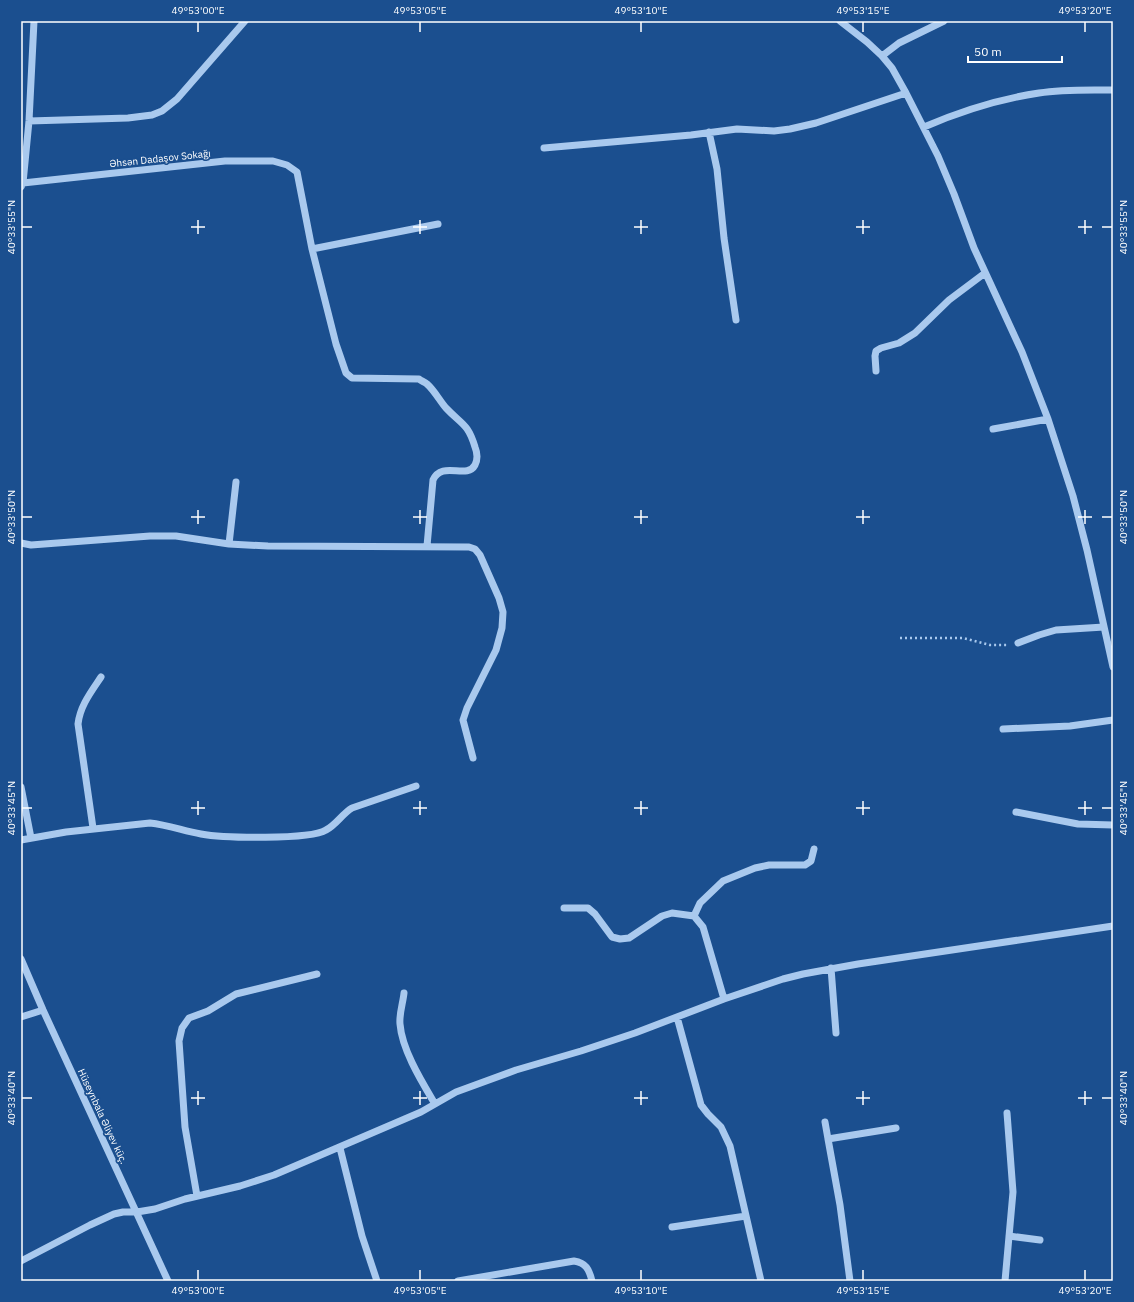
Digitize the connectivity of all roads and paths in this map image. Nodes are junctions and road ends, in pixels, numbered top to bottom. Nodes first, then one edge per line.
1 (34, 21) edge
2 (245, 21) edge
3 (840, 21) edge
4 (944, 21) edge
5 (882, 56) junction
6 (1113, 90) edge
7 (906, 94) junction
8 (28, 121) junction
9 (924, 127) junction
10 (709, 132) junction
11 (544, 148) dead end
12 (22, 185) edge
13 (438, 224) dead end
14 (312, 249) junction
15 (985, 273) junction
16 (736, 320) dead end
17 (876, 371) dead end
18 (1048, 419) junction
19 (994, 429) dead end
20 (236, 482) dead end
21 (21, 543) edge
22 (229, 544) junction
23 (427, 546) junction
24 (1104, 626) junction
25 (900, 638) dead end
26 (1018, 644) joint
27 (1113, 667) edge
28 (101, 677) dead end
29 (1113, 720) edge
30 (1003, 729) dead end
31 (473, 758) dead end
32 (416, 786) dead end
33 (21, 787) edge
34 (1016, 812) dead end
35 (1113, 826) edge
36 (93, 828) junction
37 (31, 838) junction
38 (21, 840) edge
39 (814, 849) dead end
40 (564, 908) dead end
41 (694, 916) junction
42 (1113, 926) edge
43 (21, 959) edge
44 (831, 968) junction
45 (317, 974) dead end
46 (404, 993) dead end
47 (724, 999) junction
48 (42, 1010) junction
49 (21, 1017) edge
50 (677, 1017) junction
51 (836, 1033) dead end
52 (435, 1104) junction
53 (1007, 1113) dead end
54 (825, 1122) dead end
55 (896, 1128) dead end
56 (828, 1139) junction
57 (340, 1148) junction
58 (197, 1196) junction
59 (136, 1212) junction
60 (746, 1216) junction
61 (672, 1227) dead end
62 (1009, 1236) junction
63 (1040, 1240) dead end
64 (21, 1261) edge
65 (168, 1281) edge
66 (378, 1281) edge
67 (458, 1281) edge
68 (592, 1281) edge
69 (761, 1281) edge
70 (850, 1281) edge
71 (1006, 1281) edge

1 - 8 street
2 - 8 street
3 - 5 street
4 - 5 street
5 - 7 street
6 - 9 street
7 - 9 street
7 - 10 street
8 - 12 street
9 - 15 street
10 - 11 street
10 - 16 street
12 - 14 street, Əhsən Dadaşov Sokağı
13 - 14 street
14 - 23 street
15 - 17 street
15 - 18 street
18 - 19 street
18 - 24 street
20 - 22 street
21 - 22 street
22 - 23 street
23 - 31 street
24 - 26 street
24 - 27 street
25 - 26 path
28 - 36 street
29 - 30 street
32 - 36 street
33 - 37 street
34 - 35 street
36 - 37 street
37 - 38 street
39 - 41 street
40 - 41 street
41 - 47 street
42 - 44 street
43 - 48 street, Hüseynbala Əliyev küç.
44 - 47 street
44 - 51 street
45 - 58 street
46 - 52 street
47 - 50 street
48 - 49 street
48 - 59 street, Hüseynbala Əliyev küç.
50 - 52 street
50 - 60 street
52 - 57 street
53 - 62 street
54 - 56 street
55 - 56 street
56 - 70 street
57 - 58 street
57 - 66 street
58 - 59 street
59 - 64 street
59 - 65 street, Hüseynbala Əliyev küç.
60 - 61 street
60 - 69 street
62 - 63 street
62 - 71 street
67 - 68 street

